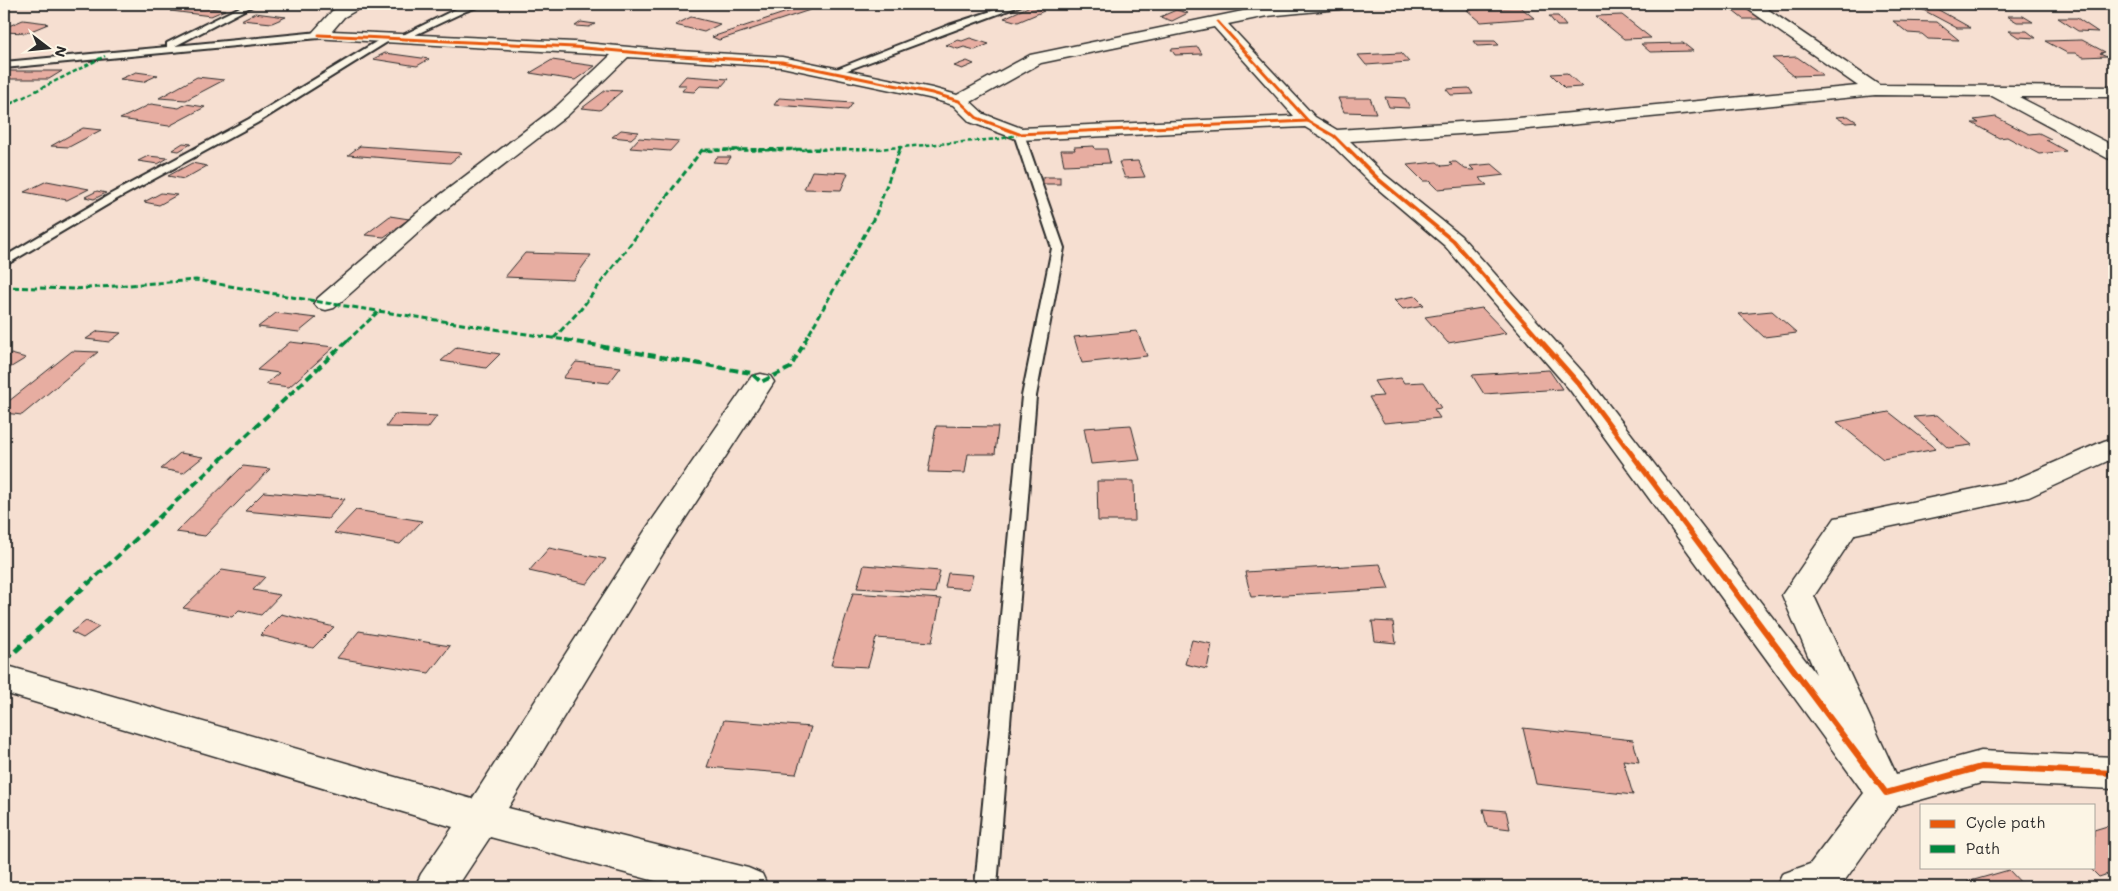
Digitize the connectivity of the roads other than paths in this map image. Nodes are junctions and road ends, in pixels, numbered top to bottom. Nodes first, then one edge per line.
1 (252, 4) edge
2 (357, 4) edge
3 (481, 4) edge
4 (1021, 4) edge
5 (1338, 4) edge
6 (1750, 4) edge
7 (1218, 22) junction
8 (319, 36) junction
9 (395, 37) junction
10 (162, 49) junction
11 (624, 52) junction
12 (4, 65) edge
13 (834, 72) junction
14 (1875, 90) junction
15 (1993, 90) junction
16 (2114, 92) edge
17 (960, 101) junction
18 (1308, 121) junction
19 (1019, 134) junction
20 (1334, 136) junction
21 (2114, 154) edge
22 (4, 262) edge
23 (326, 303) dead end
24 (761, 382) dead end
25 (2114, 447) edge
26 (4, 679) edge
27 (2114, 773) edge
28 (1886, 793) junction
29 (481, 818) junction
30 (435, 887) edge
31 (748, 887) edge
32 (986, 887) edge
33 (1796, 887) edge

1 - 10 lane
2 - 8 street
3 - 9 lane
4 - 13 lane
5 - 7 street
6 - 14 street
7 - 17 street
7 - 18 street
8 - 9 street
8 - 10 lane
9 - 11 street
9 - 22 lane
10 - 12 lane
11 - 13 street
11 - 23 street
13 - 17 street
14 - 15 street
14 - 20 street
15 - 16 street
15 - 21 street
17 - 19 street
18 - 19 street
18 - 20 street
19 - 32 lane
20 - 28 street
24 - 29 street
25 - 28 street
26 - 29 street
27 - 28 street
28 - 33 street
29 - 30 street
29 - 31 street

